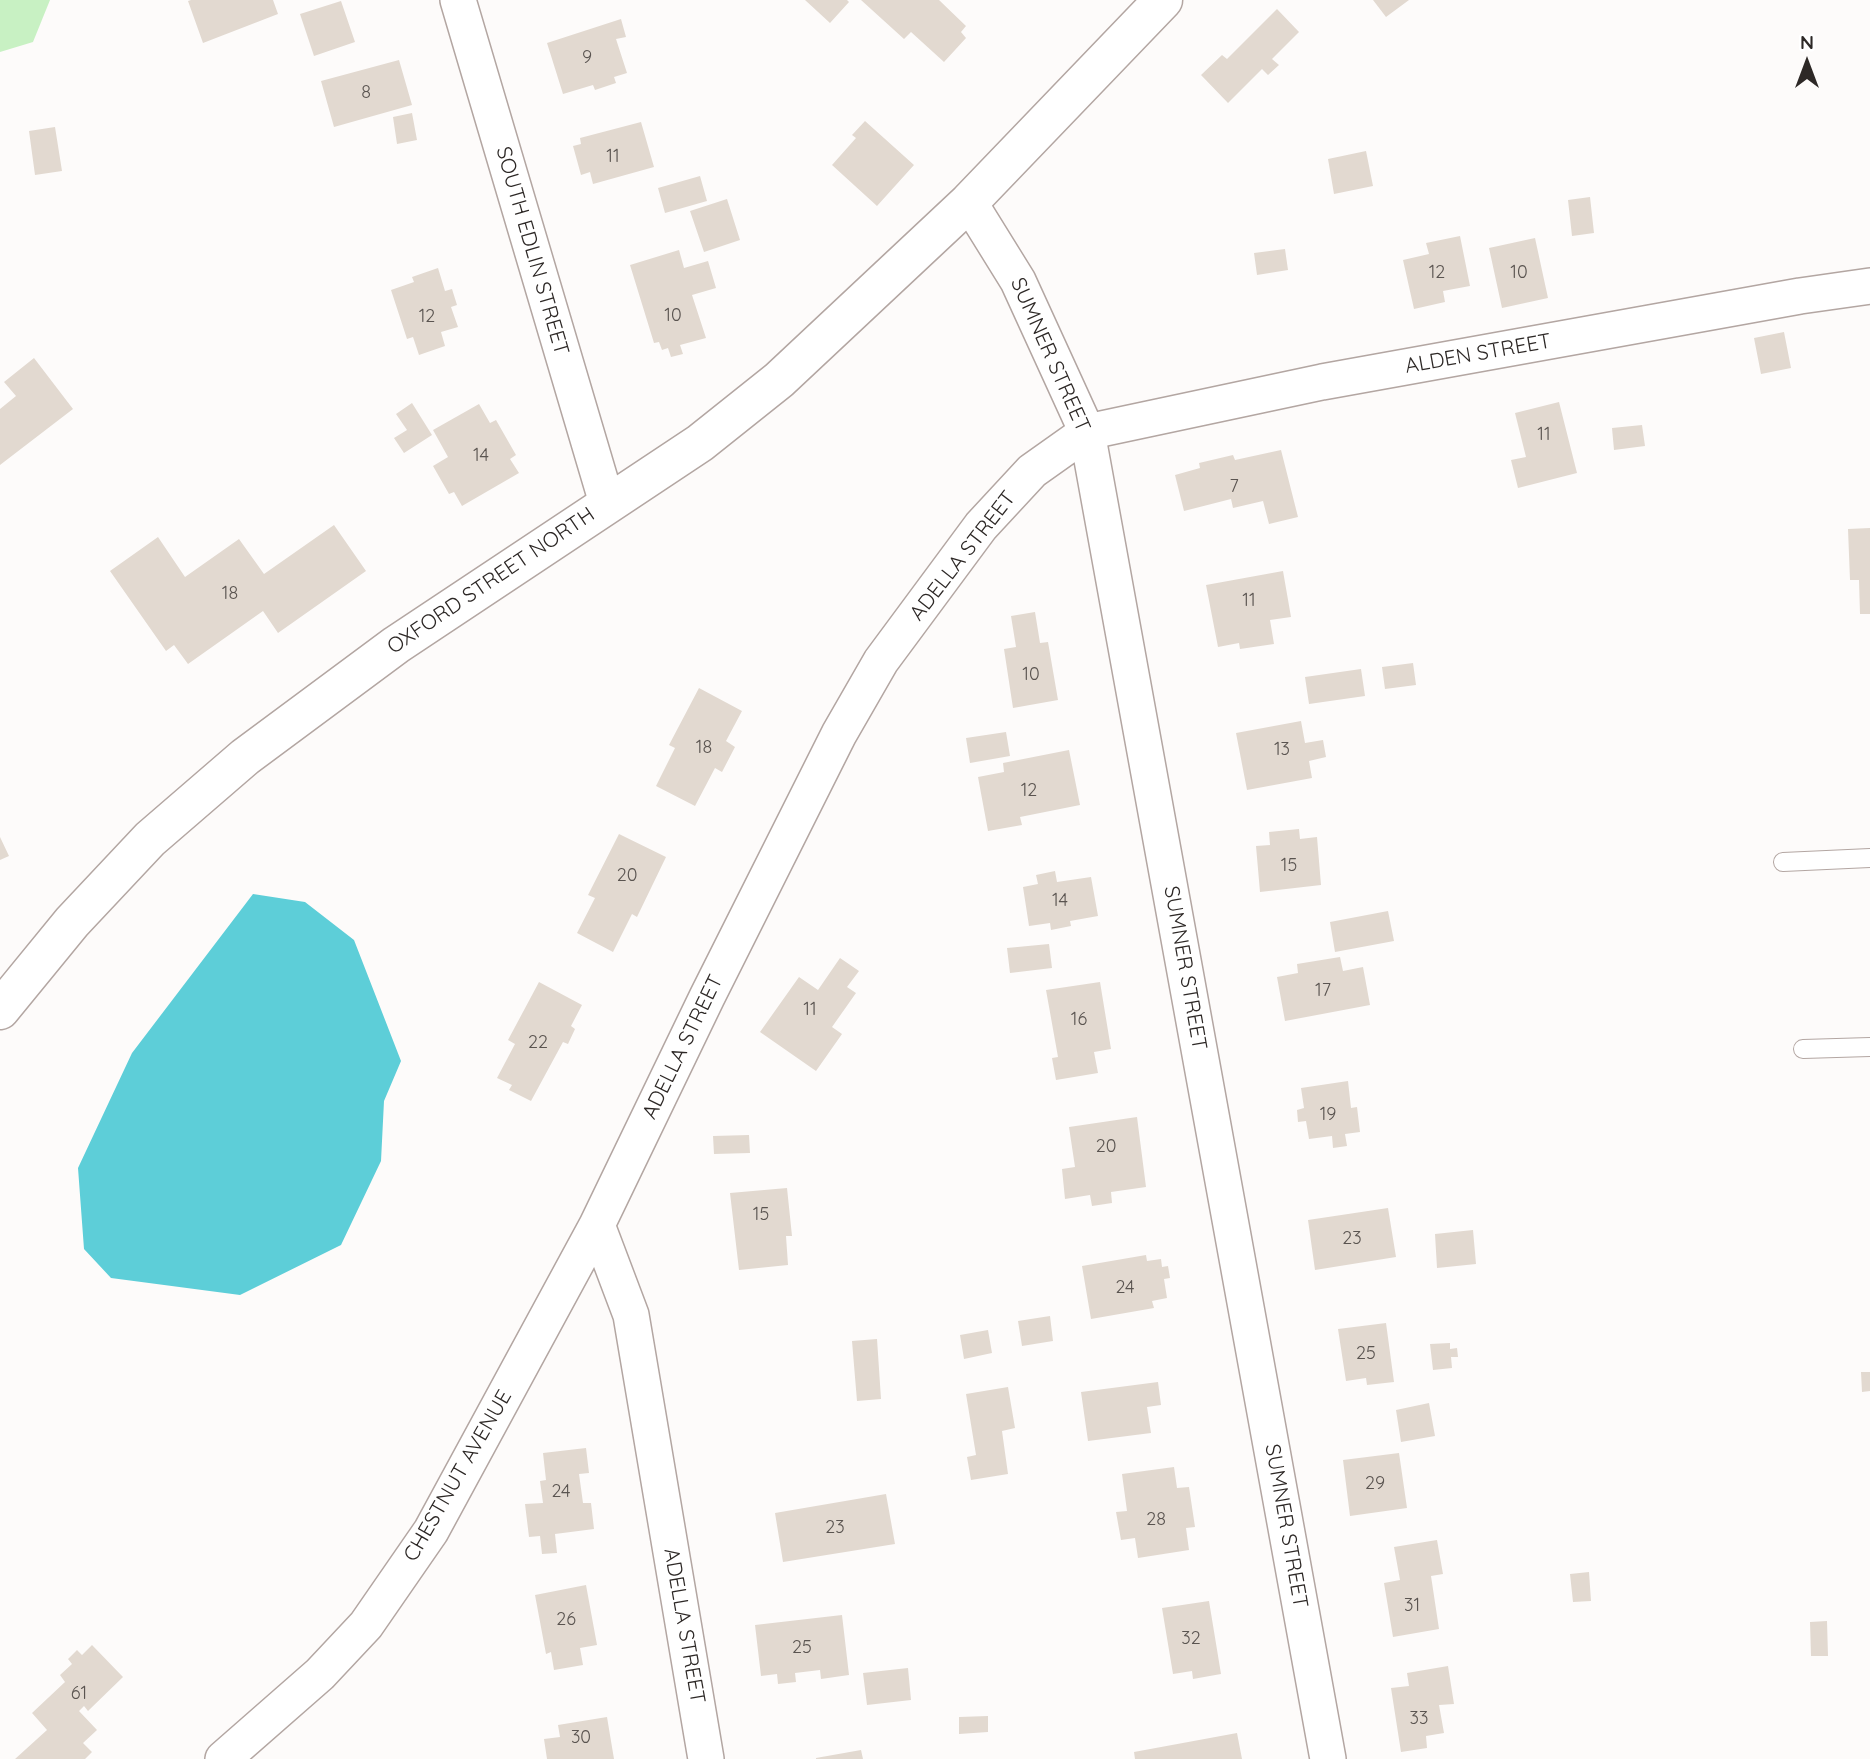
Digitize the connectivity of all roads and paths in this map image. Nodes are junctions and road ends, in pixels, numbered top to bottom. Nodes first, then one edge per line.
1 (458, 0) edge
2 (1163, 0) edge
3 (969, 202) junction
4 (1870, 286) edge
5 (1087, 432) junction
6 (607, 503) junction
7 (1870, 858) edge
8 (1783, 862) dead end
9 (0, 1010) edge
10 (1870, 1047) edge
11 (1803, 1049) dead end
12 (597, 1225) junction
13 (223, 1759) edge
14 (706, 1759) edge
15 (1328, 1759) edge

1 - 6 street, SOUTH EDLIN STREET
2 - 3 street, OXFORD STREET NORTH
3 - 5 street, SUMNER STREET
3 - 6 street, OXFORD STREET NORTH
4 - 5 street, ALDEN STREET
5 - 12 street, ADELLA STREET
5 - 15 street, SUMNER STREET
6 - 9 street, OXFORD STREET NORTH
7 - 8 lane
10 - 11 lane
12 - 13 street, CHESTNUT AVENUE
12 - 14 street, ADELLA STREET

